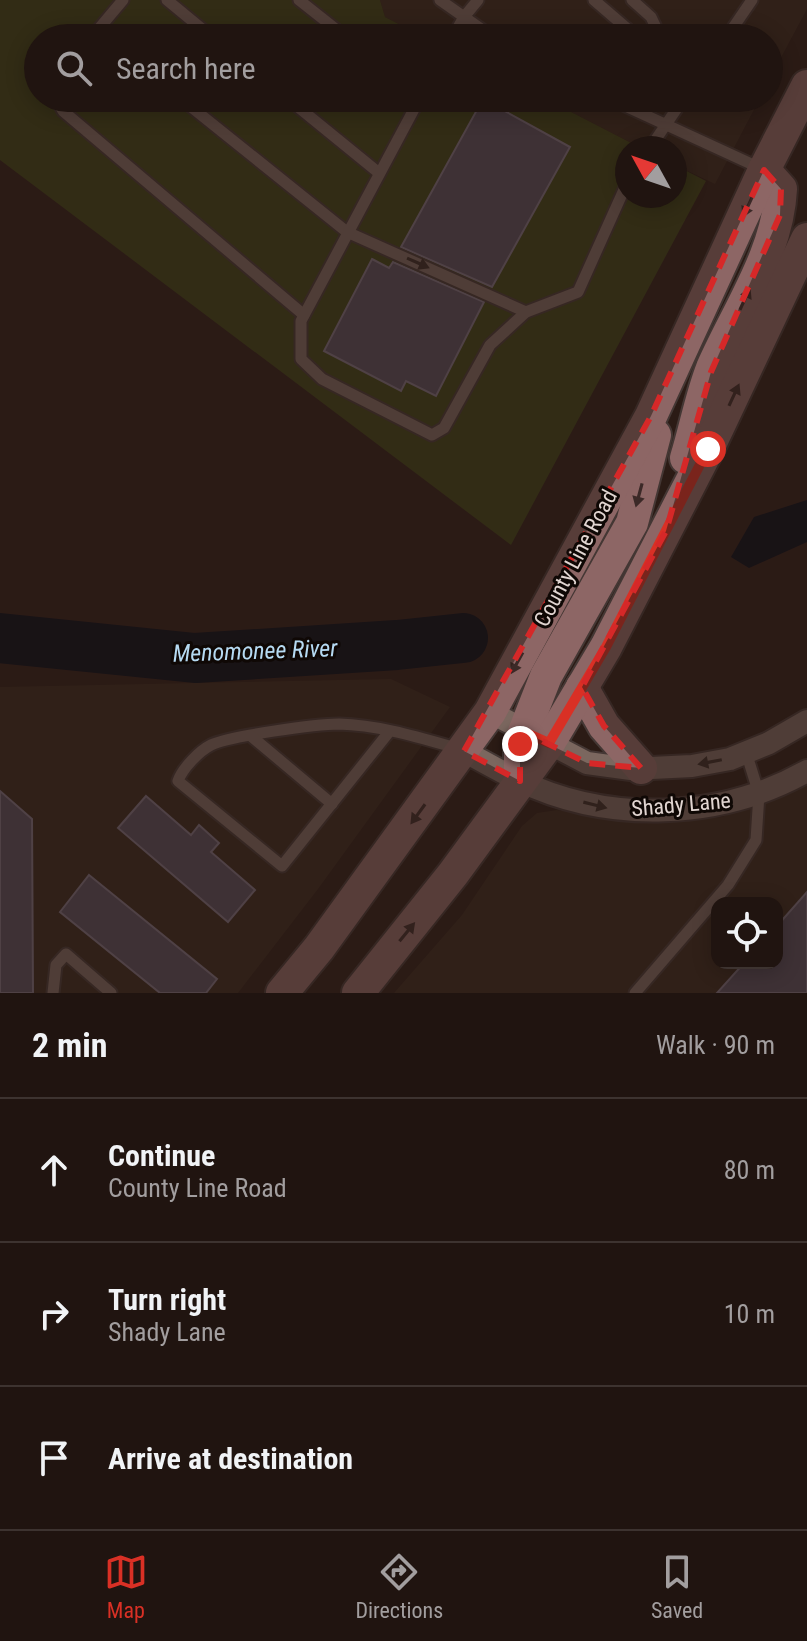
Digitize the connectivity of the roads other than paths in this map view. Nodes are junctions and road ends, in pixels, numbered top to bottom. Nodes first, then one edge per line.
1 (123, 0) edge
2 (167, 0) edge
3 (299, 0) edge
4 (440, 0) edge
5 (478, 0) edge
6 (594, 0) edge
7 (632, 0) edge
8 (752, 0) edge
9 (464, 17) junction
10 (106, 24) edge
11 (196, 24) edge
12 (329, 24) edge
13 (460, 24) edge
14 (474, 24) edge
15 (622, 24) edge
16 (654, 24) edge
17 (736, 24) edge
18 (807, 86) edge
19 (64, 112) edge
20 (197, 112) edge
21 (304, 112) edge
22 (412, 112) edge
23 (639, 112) edge
24 (674, 112) edge
25 (666, 124) junction
26 (658, 136) edge
27 (764, 170) junction
28 (379, 173) junction
29 (807, 190) edge
30 (616, 208) edge
31 (347, 232) junction
32 (807, 239) edge
33 (526, 312) junction
34 (304, 315) junction
35 (674, 366) junction
36 (666, 531) junction
37 (582, 687) junction
38 (490, 712) junction
39 (807, 721) edge
40 (389, 732) junction
41 (251, 736) junction
42 (536, 737) junction
43 (464, 751) junction
44 (746, 752) junction
45 (641, 768) junction
46 (807, 771) edge
47 (520, 781) junction
48 (759, 794) junction
49 (332, 804) junction
50 (53, 993) edge
51 (111, 993) edge
52 (282, 993) edge
53 (358, 993) edge
54 (635, 993) edge

1 - 10 lane
2 - 11 lane
3 - 12 lane
4 - 9 lane
5 - 9 lane
6 - 15 lane
7 - 16 lane
8 - 17 lane
9 - 13 lane
9 - 14 lane
18 - 27 main road, County Line Road
19 - 34 lane
20 - 31 lane
21 - 28 lane
22 - 28 lane
23 - 25 lane
24 - 25 lane
25 - 26 lane
25 - 27 lane
27 - 29 main road
27 -> 35 main road, County Line Road
36 -> 27 main road
28 - 31 lane
30 - 33 lane
31 -> 33 lane
31 - 34 lane
36 -> 32 main road
33 - 34 lane
35 -> 38 main road, County Line Road
35 -> 42 main road
36 - 37 main road
37 - 42 main road
37 - 45 main road
38 - 42 street, Shady Lane
38 - 43 main road, County Line Road
39 - 44 street, Shady Lane
40 - 41 lane
40 - 43 lane
40 - 49 lane
41 - 49 lane
41 - 49 lane
42 - 45 street, Shady Lane
42 - 47 main road
43 - 47 street, Shady Lane
43 -> 52 main road, County Line Road
44 -> 45 street, Shady Lane
44 - 48 lane
46 - 48 street, Shady Lane
47 -> 48 street, Shady Lane
53 -> 47 main road
48 - 54 lane
50 - 51 lane

